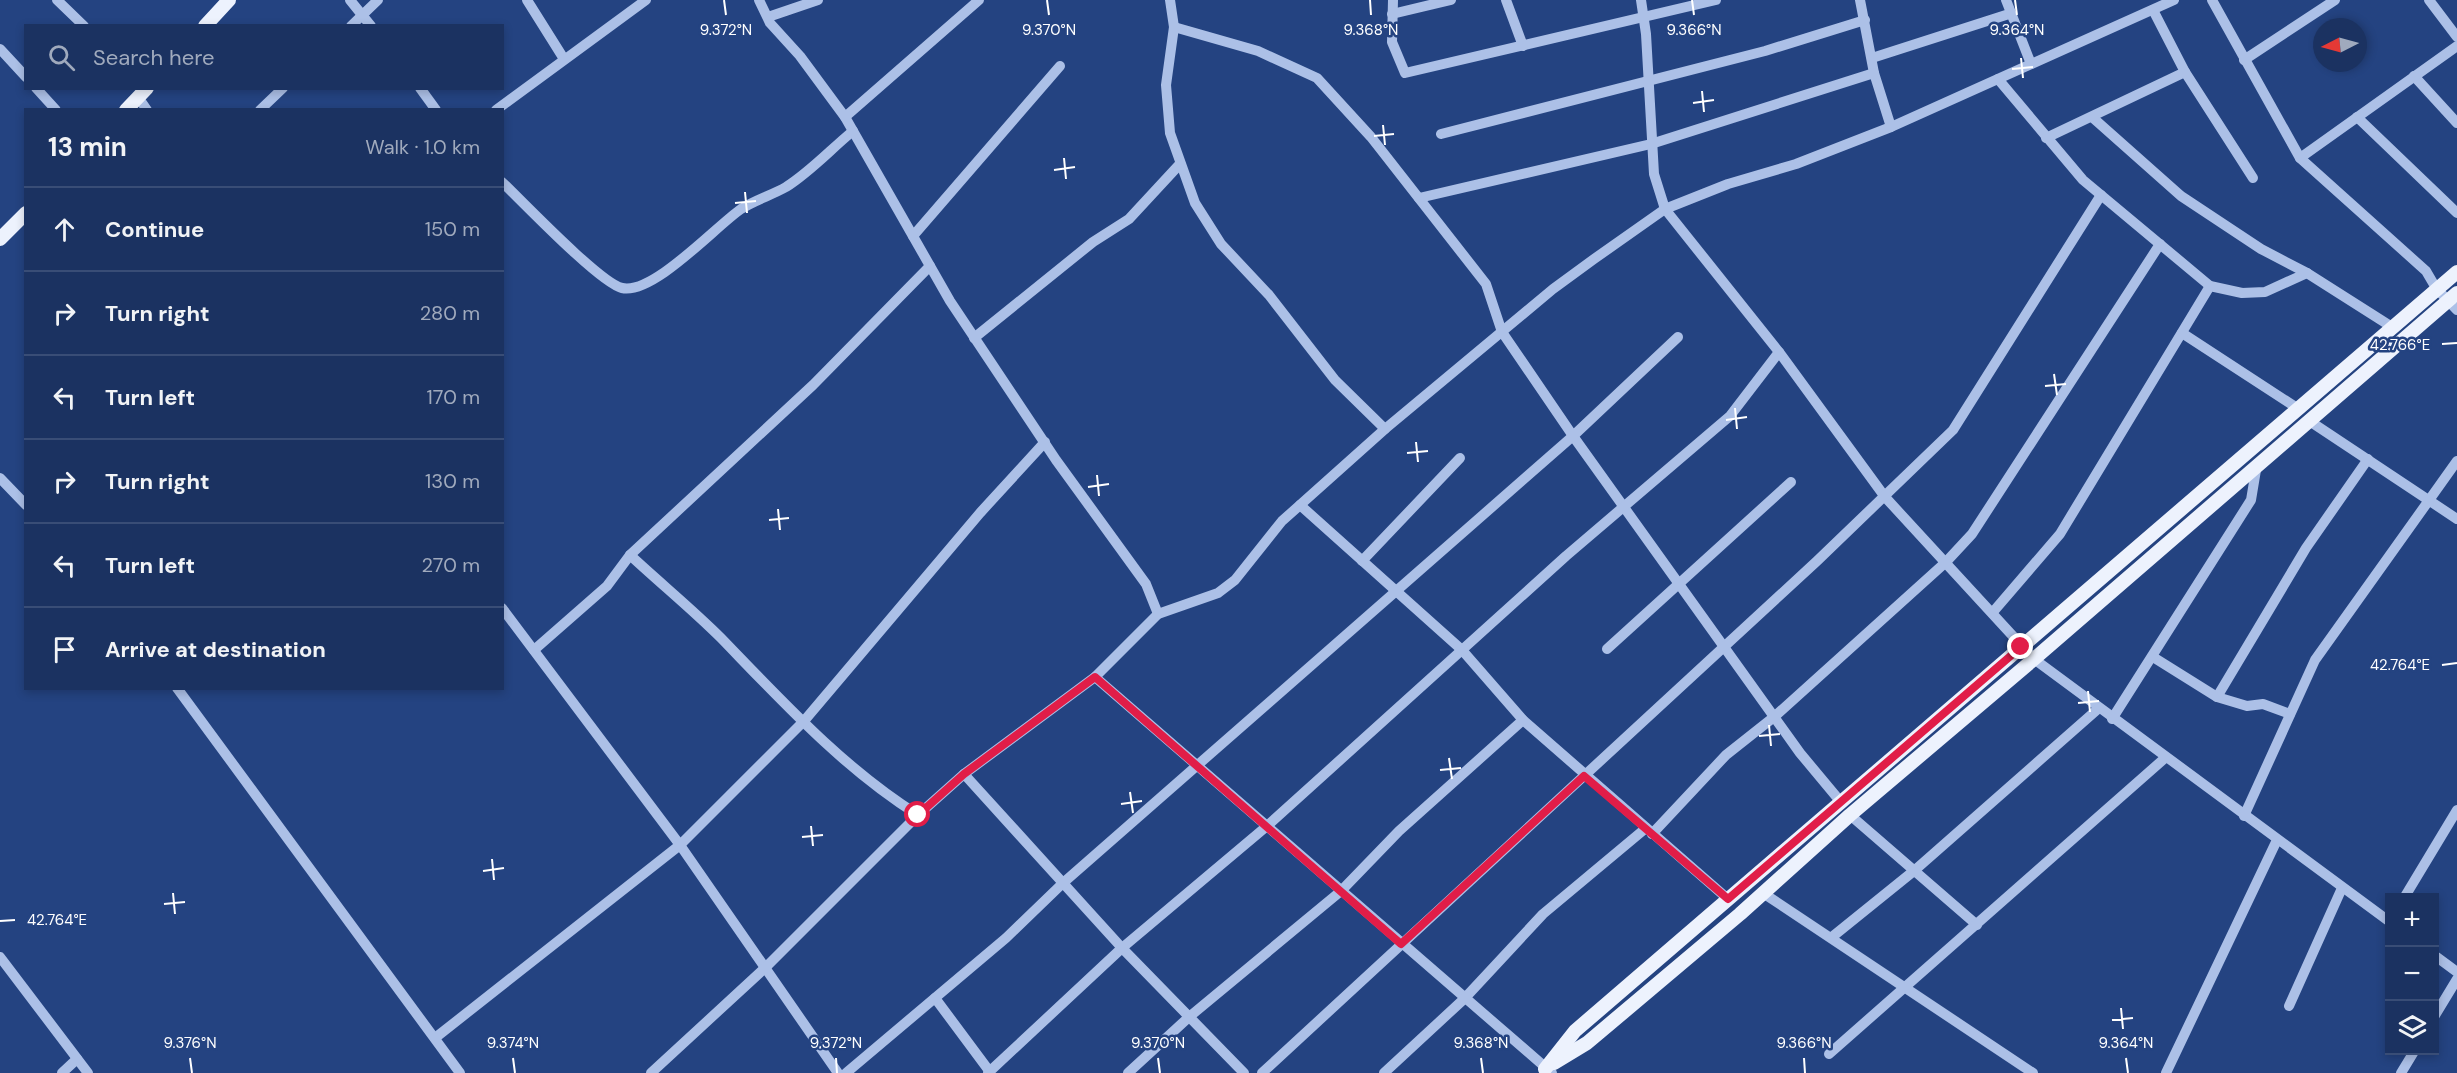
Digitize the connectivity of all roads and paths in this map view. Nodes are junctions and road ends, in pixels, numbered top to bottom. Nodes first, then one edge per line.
1 (57, 0) edge
2 (229, 0) edge
3 (350, 0) edge
4 (378, 0) edge
5 (527, 0) edge
6 (759, 0) edge
7 (818, 0) edge
8 (979, 0) edge
9 (1170, 0) edge
10 (1393, 0) edge
11 (1451, 0) edge
12 (1506, 0) edge
13 (1641, 0) edge
14 (1716, 0) edge
15 (1860, 0) edge
16 (2006, 0) edge
17 (2174, 0) edge
18 (2212, 0) edge
19 (2335, 0) edge
20 (2429, 0) edge
21 (644, 1) edge
22 (2152, 10) junction
23 (1392, 14) junction
24 (2009, 14) junction
25 (363, 15) junction
26 (768, 17) junction
27 (1644, 17) junction
28 (1865, 20) junction
29 (82, 24) edge
30 (207, 24) edge
31 (353, 24) edge
32 (370, 24) edge
33 (1174, 27) junction
34 (2457, 37) edge
35 (1523, 46) junction
36 (2457, 46) edge
37 (0, 49) edge
38 (1872, 58) junction
39 (564, 59) junction
40 (2244, 60) junction
41 (2031, 64) junction
42 (1060, 66) dead end
43 (2185, 72) junction
44 (1874, 73) junction
45 (24, 75) edge
46 (2414, 76) junction
47 (1998, 79) junction
48 (1648, 82) junction
49 (38, 90) edge
50 (281, 90) edge
51 (421, 90) edge
52 (142, 93) edge
53 (54, 108) edge
54 (128, 108) edge
55 (146, 108) edge
56 (262, 108) edge
57 (435, 108) edge
58 (499, 108) edge
59 (845, 117) junction
60 (2092, 117) junction
61 (2357, 117) junction
62 (2457, 123) edge
63 (1891, 127) junction
64 (853, 131) junction
65 (1441, 134) dead end
66 (2046, 138) junction
67 (1651, 144) junction
68 (2300, 158) junction
69 (1179, 165) junction
70 (2253, 178) dead end
71 (504, 184) edge
72 (2101, 195) junction
73 (1419, 198) junction
74 (1665, 209) junction
75 (2457, 213) edge
76 (24, 215) edge
77 (913, 236) junction
78 (0, 239) edge
79 (2160, 244) junction
80 (930, 266) junction
81 (2457, 272) edge
82 (2307, 273) junction
83 (2210, 286) junction
84 (2436, 288) junction
85 (2454, 301) edge
86 (2392, 327) junction
87 (1502, 332) junction
88 (2182, 333) junction
89 (1677, 337) dead end
90 (974, 338) junction
91 (1779, 352) junction
92 (2296, 408) junction
93 (2308, 420) junction
94 (1385, 429) junction
95 (1573, 436) junction
96 (1045, 442) junction
97 (1460, 458) dead end
98 (2368, 459) junction
99 (2457, 461) edge
100 (2257, 463) junction
101 (0, 478) edge
102 (1791, 482) dead end
103 (1885, 497) junction
104 (2429, 500) junction
105 (24, 503) edge
106 (1300, 505) junction
107 (1625, 506) junction
108 (2457, 519) edge
109 (630, 555) junction
110 (1362, 561) junction
111 (1946, 562) junction
112 (1680, 585) junction
113 (1395, 590) junction
114 (504, 611) edge
115 (1993, 612) junction
116 (1158, 614) junction
117 (1724, 645) junction
118 (2021, 647) junction
119 (534, 650) junction
120 (1462, 650) junction
121 (1607, 650) dead end
122 (2153, 657) junction
123 (2034, 659) junction
124 (1095, 677) junction
125 (178, 690) edge
126 (2217, 697) junction
127 (2099, 708) junction
128 (2290, 714) junction
129 (1774, 717) junction
130 (2112, 719) junction
131 (1523, 720) junction
132 (804, 721) junction
133 (2165, 758) junction
134 (1197, 766) junction
135 (964, 774) junction
136 (1584, 776) junction
137 (1840, 801) junction
138 (2457, 810) edge
139 (918, 815) junction
140 (1850, 815) junction
141 (2244, 816) junction
142 (1267, 826) junction
143 (1649, 831) junction
144 (2277, 840) junction
145 (680, 845) junction
146 (1915, 870) junction
147 (1063, 883) junction
148 (2342, 888) junction
149 (1341, 891) junction
150 (1763, 893) junction
151 (2406, 893) edge
152 (1728, 899) junction
153 (2385, 918) edge
154 (1977, 925) junction
155 (1832, 938) junction
156 (1401, 944) junction
157 (1122, 948) junction
158 (0, 957) edge
159 (2439, 959) edge
160 (766, 967) junction
161 (2457, 972) edge
162 (2457, 979) edge
163 (1906, 988) junction
164 (935, 998) junction
165 (1464, 999) junction
166 (2289, 1006) dead end
167 (2439, 1009) edge
168 (1189, 1017) junction
169 (435, 1038) junction
170 (1829, 1054) dead end
171 (2412, 1055) edge
172 (77, 1059) junction
173 (989, 1072) edge
174 (1546, 1072) edge
175 (62, 1073) edge
176 (88, 1073) edge
177 (460, 1073) edge
178 (651, 1073) edge
179 (838, 1073) edge
180 (846, 1073) edge
181 (1128, 1073) edge
182 (1244, 1073) edge
183 (1263, 1073) edge
184 (1384, 1073) edge
185 (2032, 1073) edge
186 (2166, 1073) edge
187 (2401, 1073) edge

1 - 29 street
2 - 30 main road
3 - 25 street
4 - 25 street
5 - 39 street
6 - 26 street
7 - 26 street
8 - 59 street
9 - 33 street
10 - 23 street
11 - 23 street
12 - 35 street
13 - 27 street
14 - 27 street
15 - 28 street
16 - 24 street
17 - 22 street
18 - 40 street
19 - 40 street
20 - 34 street
21 - 39 street
22 - 41 street
22 - 43 street
23 - 35 street
24 - 38 street
24 - 41 street
25 - 31 street
25 - 32 street
26 - 59 street
27 - 35 street
27 - 48 street
28 - 38 street
28 - 48 street
33 - 69 street
33 - 73 street
36 - 46 street
37 - 45 street
38 - 44 street
39 - 58 street
40 - 68 street
41 - 47 street
42 - 77 street
43 - 60 street
43 - 70 street
44 - 63 street
44 - 67 street
46 - 61 street
46 - 62 street
47 - 63 street
47 - 66 street
48 - 65 street
48 - 67 street
49 - 53 street
50 - 56 street
51 - 57 street
52 - 54 main road
52 - 55 street
59 - 64 street
60 - 66 street
60 - 82 street
61 - 68 street
61 - 75 street
63 - 74 street
64 - 71 street
64 - 77 street
66 - 72 street
67 - 73 street
67 - 74 street
68 - 84 street
69 - 90 street
69 - 94 street
72 - 79 street
72 - 103 street
73 - 87 street
74 - 87 street
74 - 91 street
76 - 78 main road
77 - 80 street
79 - 83 street
79 - 111 street
80 - 90 street
80 - 109 street
81 - 84 main road
82 - 83 street
82 - 86 street
83 - 88 street
84 - 85 street
84 - 86 main road
85 - 93 main road
86 - 92 main road
87 - 94 street
87 - 95 street
88 - 92 street
88 - 115 street
89 - 95 street
90 - 96 street
91 - 103 street
91 - 107 street
92 - 118 main road
93 - 98 street
93 - 100 main road
94 - 106 street
95 - 107 street
95 - 113 street
96 - 116 street
96 - 132 street
97 - 110 street
98 - 104 street
98 - 126 street
99 - 104 street
100 - 122 street
100 - 123 main road
101 - 105 street
102 - 112 street
103 - 111 street
103 - 117 street
104 - 108 street
104 - 128 street
106 - 110 street
106 - 116 street
107 - 112 street
107 - 120 street
109 - 119 street
109 - 132 street
110 - 113 street
111 - 115 street
111 - 129 street
112 - 117 street
112 - 121 street
113 - 120 street
113 - 134 street
114 - 119 street
115 - 118 street
116 - 124 street
117 - 129 street
117 - 136 street
118 - 123 street
118 - 137 main road
119 - 145 street
120 - 131 street
120 - 142 street
122 - 126 street
122 - 130 street
123 - 127 street
123 - 140 main road
124 - 134 street
124 - 135 street
125 - 169 street
126 - 128 street
127 - 130 street
127 - 146 street
128 - 141 street
129 - 137 street
129 - 143 street
130 - 133 street
131 - 136 street
131 - 149 street
132 - 139 street
132 - 145 street
133 - 141 street
133 - 154 street
134 - 142 street
134 - 147 street
135 - 139 street
135 - 147 street
136 - 143 street
136 - 156 street
137 - 152 main road
138 - 151 street
139 - 160 street
140 - 146 street
140 - 150 main road
141 - 144 street
142 - 149 street
142 - 157 street
143 - 152 street
143 - 165 street
144 - 148 street
144 - 186 street
145 - 160 street
145 - 169 street
146 - 154 street
146 - 155 street
147 - 157 street
147 - 164 street
148 - 153 street
148 - 166 street
149 - 156 street
149 - 168 street
150 - 155 street
150 - 174 main road
152 - 174 main road
154 - 163 street
155 - 163 street
156 - 165 street
156 - 183 street
157 - 168 street
157 - 173 street
158 - 172 street
159 - 161 street
160 - 178 street
160 - 179 street
162 - 167 street
163 - 170 street
163 - 185 street
164 - 173 street
164 - 180 street
165 - 174 street
165 - 184 street
168 - 181 street
168 - 182 street
169 - 177 street
171 - 187 street
172 - 175 street
172 - 176 street

